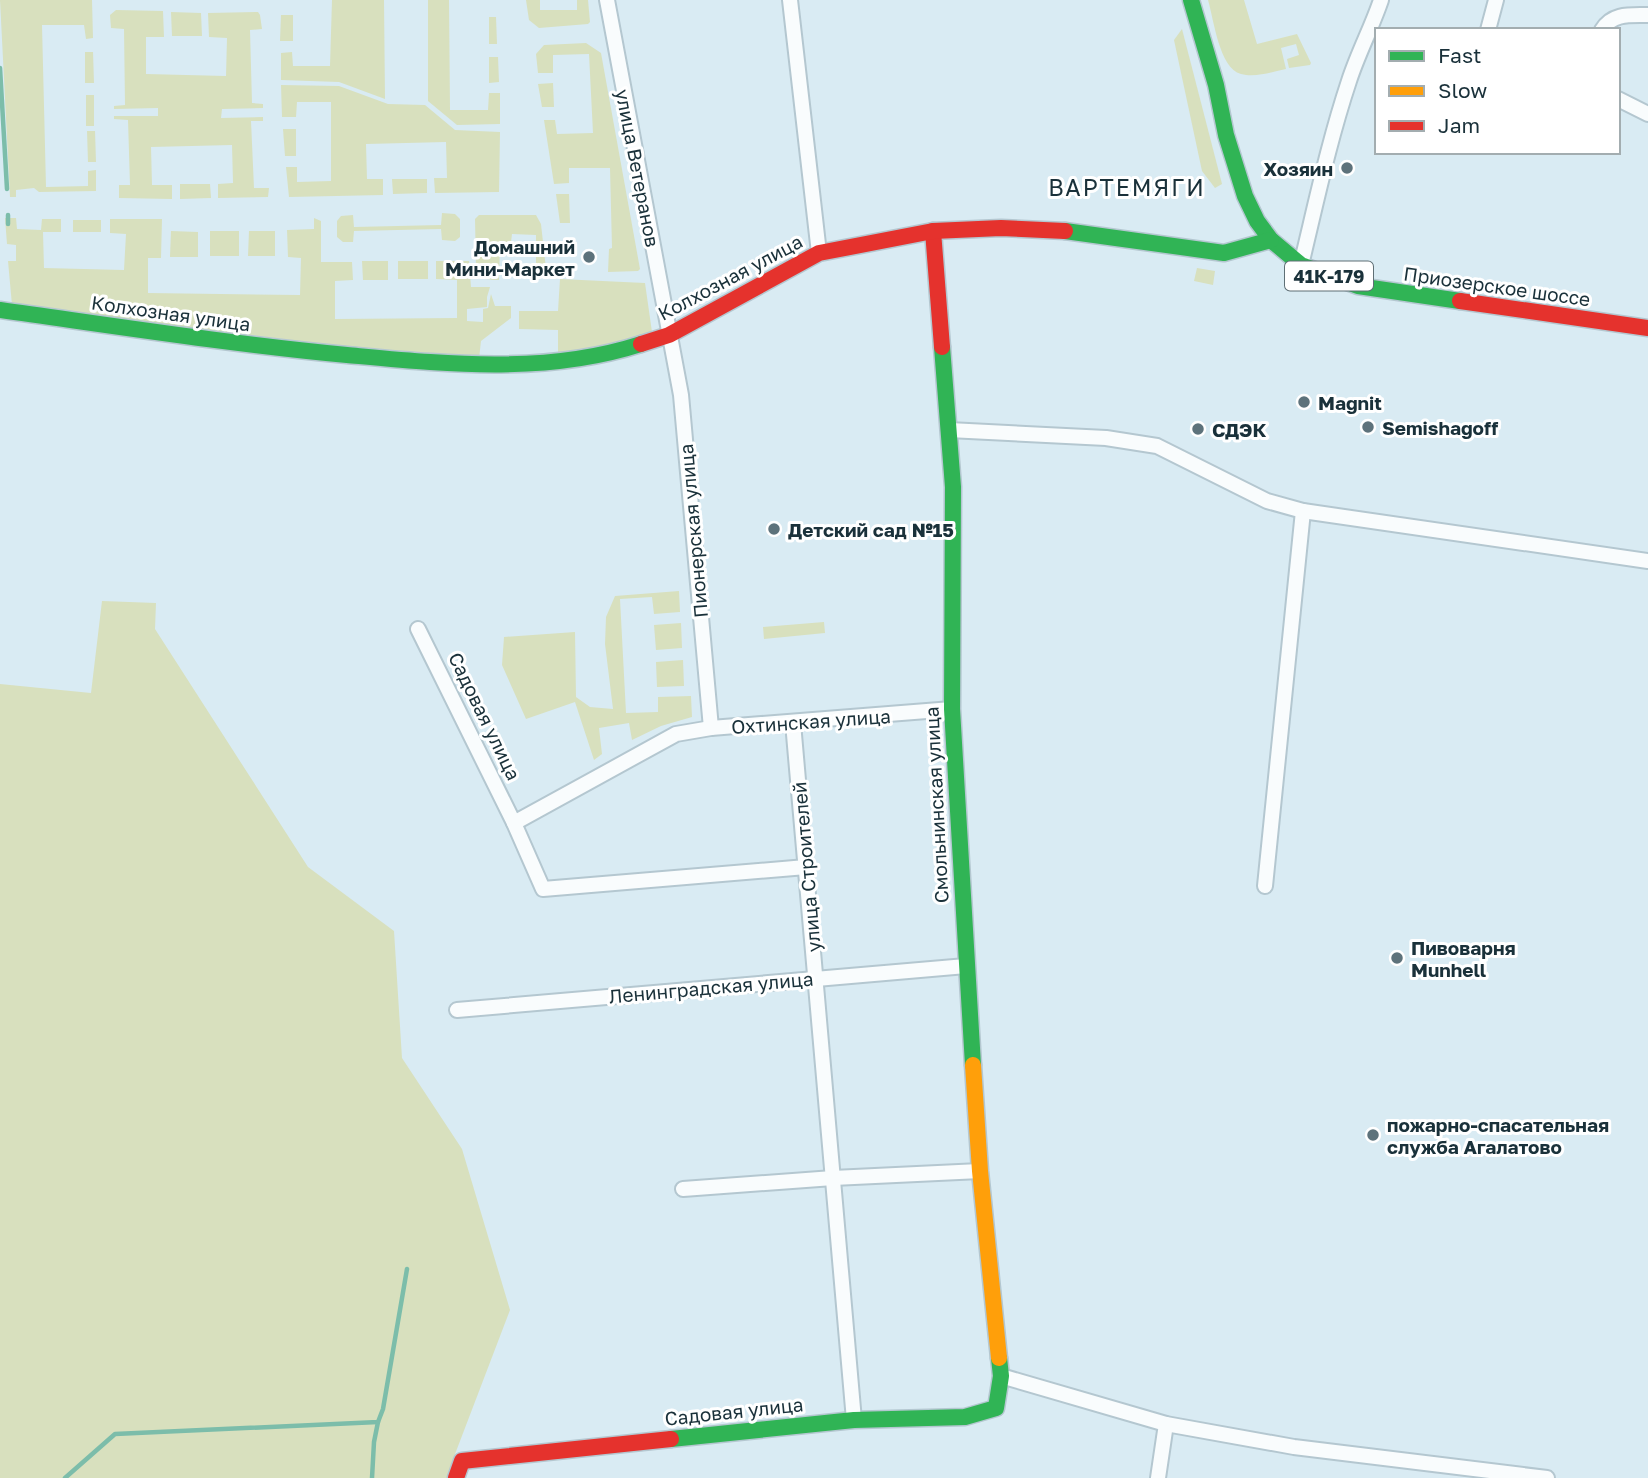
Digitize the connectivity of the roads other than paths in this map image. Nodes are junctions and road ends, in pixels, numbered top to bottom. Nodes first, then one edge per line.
1 (607, 0) edge
2 (790, 0) edge
3 (1191, 0) edge
4 (1381, 0) edge
5 (1496, 0) edge
6 (1648, 15) edge
7 (1489, 28) edge
8 (1603, 28) edge
9 (1620, 100) edge
10 (1648, 114) edge
11 (933, 231) junction
12 (1271, 240) junction
13 (819, 253) junction
14 (1301, 265) junction
15 (0, 310) edge
16 (1648, 328) edge
17 (669, 335) junction
18 (949, 430) junction
19 (1303, 511) junction
20 (1648, 561) edge
21 (418, 629) dead end
22 (952, 709) junction
23 (793, 723) junction
24 (711, 728) junction
25 (514, 823) junction
26 (806, 867) junction
27 (1265, 886) dead end
28 (966, 966) junction
29 (816, 978) junction
30 (457, 1010) dead end
31 (980, 1171) junction
32 (833, 1178) junction
33 (683, 1189) dead end
34 (1000, 1376) junction
35 (854, 1420) junction
36 (1166, 1424) junction
37 (456, 1478) edge
38 (1158, 1478) edge
39 (1547, 1478) edge

1 - 17 street, улица Ветеранов
2 - 13 street
3 - 12 street, Приозерское шоссе / 41К-179
4 - 14 street
5 - 7 street
6 - 8 street
9 - 10 street
11 - 12 street, Колхозная улица
11 - 13 street, Колхозная улица
11 - 18 street, Смольнинская улица
12 - 14 street, Приозерское шоссе / 41К-179
13 - 17 street, Колхозная улица
14 - 16 street, Приозерское шоссе / 41К-179
15 - 17 street, Колхозная улица
17 - 24 street, Пионерская улица
18 - 19 street
18 - 22 street, Смольнинская улица
19 - 20 street
19 - 27 street
21 - 25 street, Садовая улица
22 - 23 street, Охтинская улица
22 - 28 street, Смольнинская улица
23 - 24 street, Охтинская улица
23 - 26 street, улица Строителей
24 - 25 street, Охтинская улица
25 - 26 street, Садовая улица
26 - 29 street, улица Строителей
28 - 29 street, Ленинградская улица
28 - 31 street, Смольнинская улица
29 - 30 street, Ленинградская улица
29 - 32 street, улица Строителей
31 - 32 street
31 - 34 street, Смольнинская улица
32 - 33 street
32 - 35 street, улица Строителей
34 - 35 street, Садовая улица
34 - 36 street
35 - 37 street, Садовая улица
36 - 38 street
36 - 39 street

